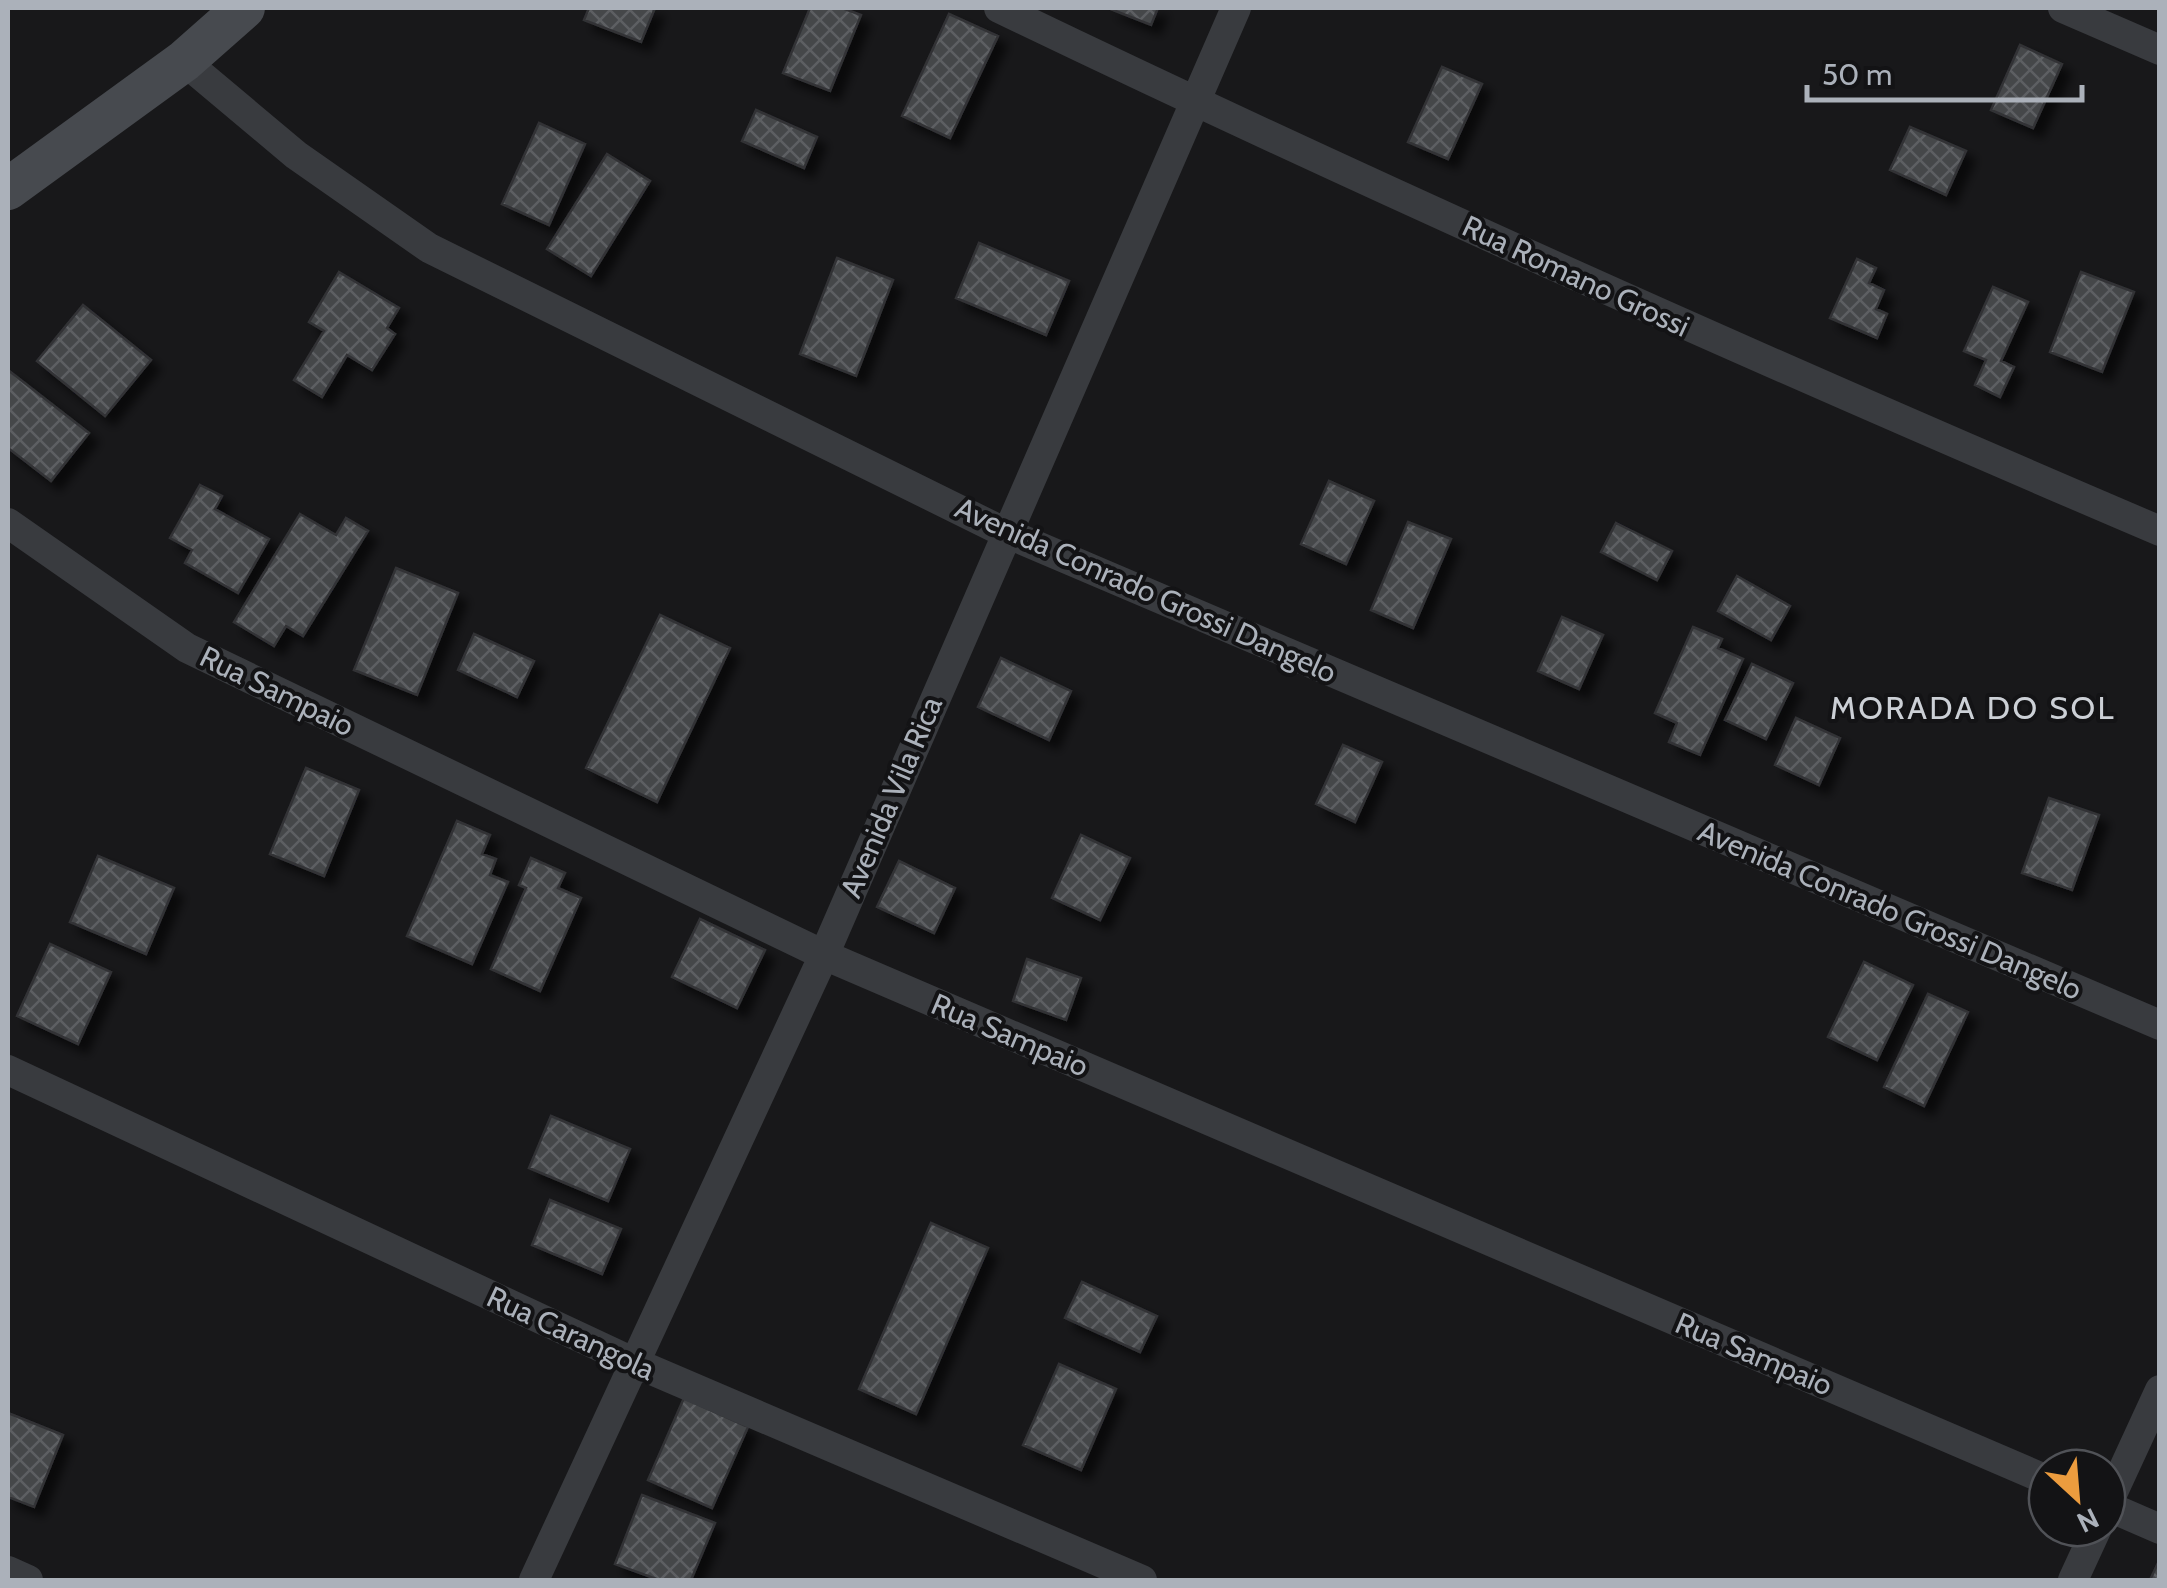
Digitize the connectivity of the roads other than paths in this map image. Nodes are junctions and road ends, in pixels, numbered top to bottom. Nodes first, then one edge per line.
1 (244, 8) edge
2 (999, 8) edge
3 (1236, 8) edge
4 (2063, 8) edge
5 (2160, 50) edge
6 (184, 61) junction
7 (1195, 102) junction
8 (8, 189) edge
9 (8, 523) edge
10 (2160, 531) edge
11 (1004, 532) junction
12 (824, 955) junction
13 (2160, 1026) edge
14 (8, 1070) edge
15 (632, 1362) junction
16 (2160, 1390) edge
17 (2127, 1462) edge
18 (2027, 1471) edge
19 (2127, 1514) edge
20 (2160, 1528) edge
21 (2088, 1548) edge
22 (8, 1570) edge
23 (28, 1580) edge
24 (534, 1580) edge
25 (1142, 1580) edge
26 (2074, 1580) edge

1 - 6 street
2 - 7 street, Rua Romano Grossi
3 - 7 street, Avenida Vila Rica
4 - 5 street
6 - 8 street
6 - 11 street, Avenida Conrado Grossi Dangelo
7 - 10 street, Rua Romano Grossi
7 - 11 street, Avenida Vila Rica
9 - 12 street, Rua Sampaio
11 - 12 street, Avenida Vila Rica
11 - 13 street, Avenida Conrado Grossi Dangelo
12 - 15 street, Avenida Vila Rica
12 - 18 street, Rua Sampaio
14 - 15 street, Rua Carangola
15 - 24 street, Avenida Vila Rica
15 - 25 street, Rua Carangola
16 - 17 street
19 - 20 street
21 - 26 street
22 - 23 street

